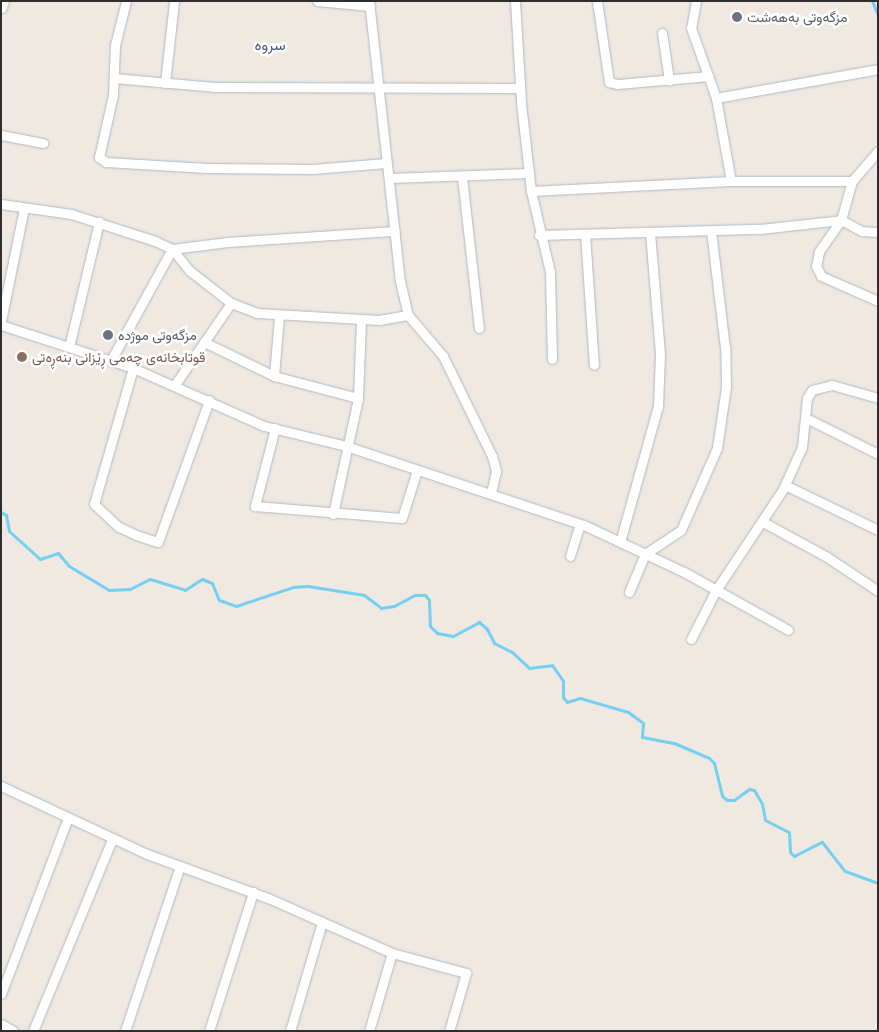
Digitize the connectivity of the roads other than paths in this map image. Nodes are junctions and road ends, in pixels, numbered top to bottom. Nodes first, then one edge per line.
1 (3, 1) edge
2 (126, 1) edge
3 (174, 1) edge
4 (317, 1) edge
5 (515, 1) edge
6 (597, 1) edge
7 (696, 1) edge
8 (370, 4) edge
9 (1, 7) edge
10 (662, 33) dead end
11 (878, 69) edge
12 (709, 76) junction
13 (114, 78) junction
14 (669, 80) junction
15 (164, 83) junction
16 (520, 88) junction
17 (381, 89) junction
18 (716, 98) junction
19 (1, 135) edge
20 (43, 143) dead end
21 (878, 151) edge
22 (386, 163) junction
23 (529, 173) junction
24 (462, 177) junction
25 (389, 178) junction
26 (731, 181) junction
27 (852, 181) junction
28 (531, 191) junction
29 (1, 204) edge
30 (24, 208) junction
31 (841, 220) junction
32 (99, 222) junction
33 (395, 231) junction
34 (711, 231) junction
35 (878, 232) edge
36 (650, 233) junction
37 (585, 234) junction
38 (540, 235) junction
39 (172, 249) junction
40 (878, 301) edge
41 (231, 303) junction
42 (408, 315) junction
43 (279, 316) junction
44 (361, 319) junction
45 (1, 323) edge
46 (479, 328) dead end
47 (204, 342) junction
48 (69, 347) junction
49 (552, 359) dead end
50 (111, 360) junction
51 (594, 365) dead end
52 (133, 368) junction
53 (274, 376) junction
54 (174, 386) junction
55 (358, 398) junction
56 (878, 398) edge
57 (210, 400) junction
58 (806, 418) junction
59 (275, 428) junction
60 (346, 446) junction
61 (878, 454) edge
62 (417, 470) junction
63 (785, 484) junction
64 (491, 492) junction
65 (333, 514) junction
66 (763, 522) junction
67 (584, 525) junction
68 (878, 530) edge
69 (620, 542) junction
70 (645, 554) junction
71 (570, 556) dead end
72 (716, 590) junction
73 (629, 592) dead end
74 (878, 592) edge
75 (788, 630) dead end
76 (691, 639) dead end
77 (1, 786) edge
78 (68, 818) junction
79 (112, 839) junction
80 (180, 866) junction
81 (253, 892) junction
82 (322, 922) junction
83 (392, 954) junction
84 (1, 994) edge
85 (1, 1024) edge
86 (13, 1031) edge
87 (34, 1031) edge
88 (125, 1031) edge
89 (209, 1031) edge
90 (290, 1031) edge
91 (369, 1031) edge
92 (450, 1031) edge

1 - 9 street
2 - 13 street
3 - 15 street
4 - 8 street
5 - 16 street
6 - 14 street
7 - 12 street
8 - 17 street
10 - 14 street
11 - 18 street
12 - 14 street
12 - 18 street
13 - 15 street
13 - 22 street
15 - 17 street
16 - 17 street
16 - 23 street
17 - 22 street
18 - 26 street
19 - 20 street
21 - 27 street
22 - 25 street
23 - 24 street
23 - 28 street
24 - 25 street
24 - 46 street
25 - 33 street
26 - 27 street
26 - 28 street
27 - 31 street
28 - 38 street
29 - 30 street
30 - 32 street
30 - 45 street
31 - 34 street
31 - 35 street
31 - 40 street
32 - 39 street
32 - 48 street
33 - 39 street
33 - 42 street
34 - 36 street
34 - 70 street
36 - 37 street
36 - 69 street
37 - 38 street
37 - 51 street
38 - 49 street
39 - 41 street
39 - 50 street
41 - 43 street
41 - 47 street
42 - 44 street
42 - 64 street
43 - 44 street
43 - 53 street
44 - 55 street
45 - 48 street
47 - 53 street
47 - 54 street
48 - 50 street
50 - 52 street
52 - 54 street
52 - 57 street
53 - 55 street
54 - 57 street
55 - 60 street
56 - 58 street
57 - 59 street
58 - 61 street
58 - 63 street
59 - 60 street
59 - 65 street
60 - 62 street
60 - 65 street
62 - 64 street
62 - 65 street
63 - 66 street
63 - 68 street
64 - 67 street
66 - 72 street
66 - 74 street
67 - 69 street
67 - 71 street
69 - 70 street
70 - 72 street
70 - 73 street
72 - 75 street
72 - 76 street
77 - 78 street
78 - 79 street
78 - 84 street
79 - 80 street
79 - 87 street
80 - 81 street
80 - 88 street
81 - 82 street
81 - 89 street
82 - 83 street
82 - 90 street
83 - 91 street
83 - 92 street
85 - 86 street

